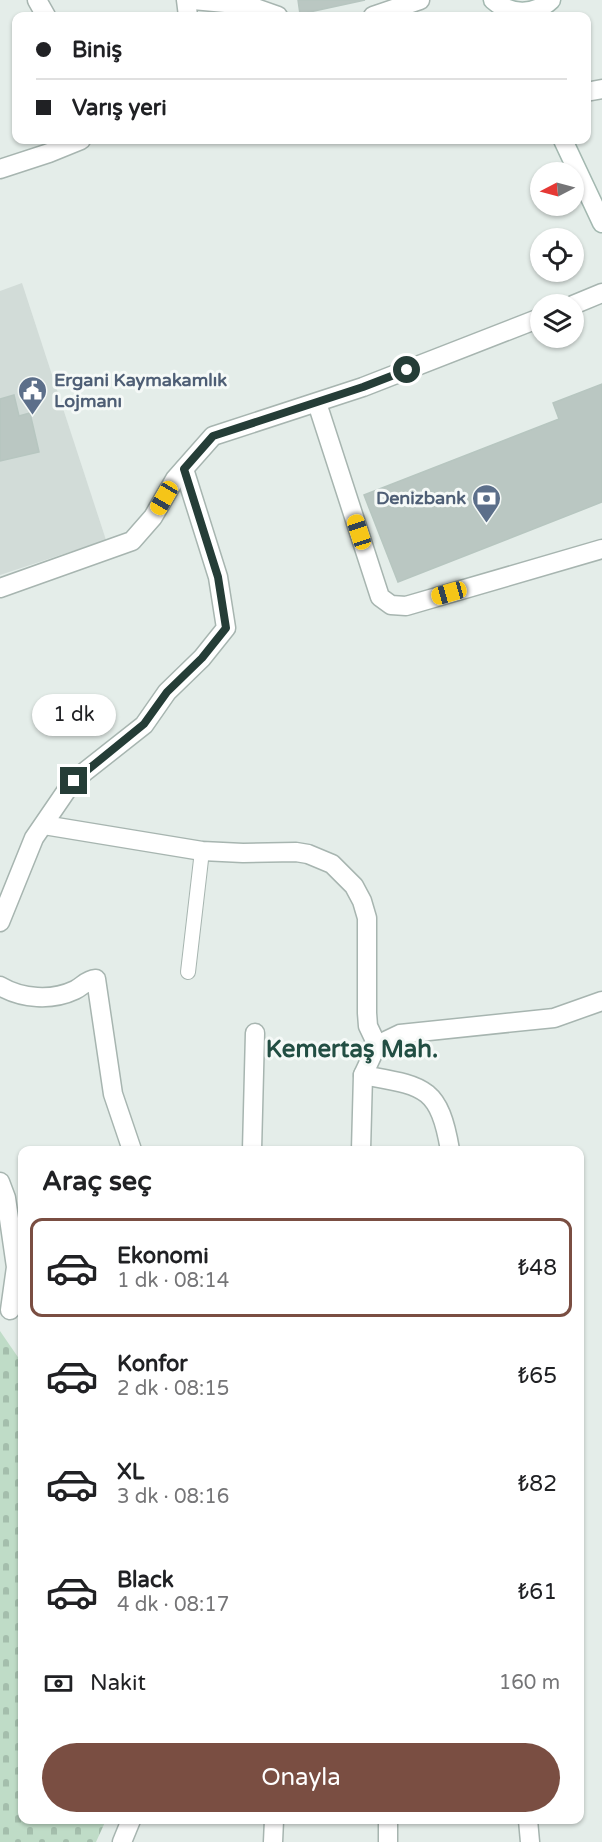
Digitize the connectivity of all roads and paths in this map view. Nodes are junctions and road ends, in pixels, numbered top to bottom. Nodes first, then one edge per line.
1 (193, 0) edge
2 (420, 0) edge
3 (493, 0) edge
4 (551, 0) edge
5 (267, 12) edge
6 (385, 12) edge
7 (519, 12) edge
8 (536, 12) edge
9 (71, 144) edge
10 (565, 144) edge
11 (0, 169) edge
12 (602, 223) edge
13 (602, 293) edge
14 (584, 300) edge
15 (530, 322) edge
16 (317, 403) junction
17 (184, 469) junction
18 (602, 549) edge
19 (0, 588) edge
20 (44, 825) junction
21 (202, 851) junction
22 (0, 922) edge
23 (188, 972) dead end
24 (0, 986) edge
25 (602, 1000) edge
26 (255, 1033) dead end
27 (377, 1045) junction
28 (363, 1075) junction
29 (131, 1146) edge
30 (252, 1146) edge
31 (361, 1146) edge
32 (449, 1146) edge
33 (0, 1182) edge
34 (11, 1310) edge
35 (129, 1824) edge
36 (274, 1824) edge
37 (388, 1824) edge
38 (528, 1824) edge
39 (122, 1842) edge
40 (273, 1842) edge
41 (388, 1842) edge
42 (530, 1842) edge

1 - 5 street
2 - 6 street
3 - 7 street
4 - 8 street
9 - 11 street
10 - 12 street
13 - 14 street
15 - 16 street
16 - 17 street
16 - 18 street
17 - 19 street
17 - 20 street
20 - 21 street
20 - 22 street
21 - 23 lane
21 - 27 street
24 - 29 street
25 - 27 street
26 - 30 street
27 - 28 street
28 - 31 street
28 - 32 street
33 - 34 street
35 - 39 street
36 - 40 street
37 - 41 street
38 - 42 street

